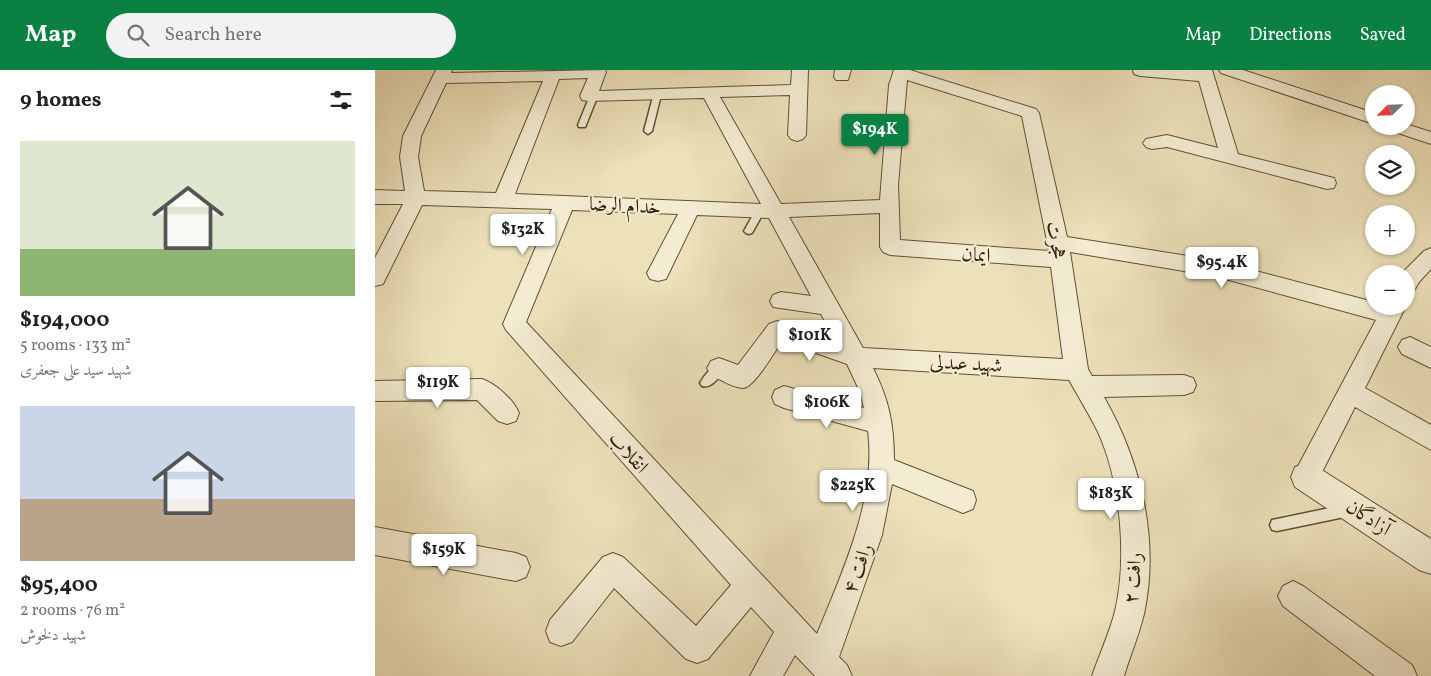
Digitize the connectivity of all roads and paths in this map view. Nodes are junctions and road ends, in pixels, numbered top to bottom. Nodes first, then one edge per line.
1 (800, 70) edge
2 (1227, 70) edge
3 (1140, 71) dead end
4 (901, 72) edge
5 (442, 74) edge
6 (553, 74) junction
7 (1204, 74) edge
8 (799, 90) junction
9 (711, 94) junction
10 (657, 95) junction
11 (595, 96) junction
12 (1365, 116) edge
13 (582, 124) dead end
14 (648, 131) dead end
15 (1415, 133) edge
16 (797, 135) dead end
17 (1431, 138) edge
18 (1151, 143) dead end
19 (1230, 158) junction
20 (1327, 183) dead end
21 (375, 197) edge
22 (416, 198) junction
23 (503, 200) junction
24 (565, 202) junction
25 (890, 206) junction
26 (691, 208) junction
27 (767, 211) junction
28 (749, 231) dead end
29 (890, 247) joint
30 (1060, 252) junction
31 (1431, 256) edge
32 (659, 273) dead end
33 (1415, 273) edge
34 (375, 278) edge
35 (1415, 281) edge
36 (1431, 285) edge
37 (781, 301) dead end
38 (1365, 304) edge
39 (827, 306) junction
40 (1391, 315) edge
41 (1410, 347) dead end
42 (856, 357) junction
43 (1431, 358) edge
44 (712, 376) dead end
45 (1080, 378) junction
46 (1184, 385) dead end
47 (375, 391) edge
48 (1351, 392) junction
49 (784, 397) dead end
50 (507, 413) dead end
51 (879, 423) junction
52 (1431, 438) edge
53 (881, 467) junction
54 (1306, 477) joint
55 (963, 500) dead end
56 (1356, 508) junction
57 (1277, 525) dead end
58 (378, 542) edge
59 (1431, 558) edge
60 (516, 567) dead end
61 (750, 585) junction
62 (1293, 596) dead end
63 (792, 630) junction
64 (561, 631) dead end
65 (829, 669) edge
66 (766, 676) edge
67 (1108, 676) edge
68 (1401, 676) edge

1 - 8 street
2 - 12 street
3 - 7 street
4 - 25 street
4 - 30 street, هجرت
5 - 6 street
5 - 22 street
6 - 11 street
6 - 23 street
7 - 19 street
8 - 9 street
8 - 16 street
9 - 10 street
9 - 27 street, رافت ۴
10 - 11 street
10 - 14 lane
11 - 13 lane
15 - 17 street
18 - 19 street
19 - 20 street
21 - 22 street
22 - 23 street, خدام الرضا
22 - 34 street
23 - 24 street, خدام الرضا
24 - 26 street, خدام الرضا
24 - 61 street, انقلاب
25 - 27 street, خدام الرضا
25 - 29 street
26 - 27 street, خدام الرضا
26 - 32 street
27 - 28 lane
27 - 39 street, رافت ۴
29 - 30 street, ایمان
30 - 38 street
30 - 45 street, هجرت
31 - 33 street
35 - 36 street
37 - 39 street
39 - 42 street, رافت ۴
40 - 48 street
41 - 43 street
42 - 44 street, شهید عبدلی
42 - 45 street, شهید عبدلی
42 - 51 street, رافت ۴
45 - 46 street, شهید عبدلی
45 - 67 street, رافت ۲
47 - 50 street
48 - 52 street
48 - 54 street
49 - 51 street
51 - 53 street, رافت ۴
53 - 55 street
53 - 65 street, رافت ۴
54 - 56 street, آزادگان
56 - 57 lane
56 - 59 street, آزادگان
58 - 60 street
61 - 63 street, انقلاب
61 - 64 street
62 - 68 street
63 - 65 street, انقلاب
63 - 66 street

